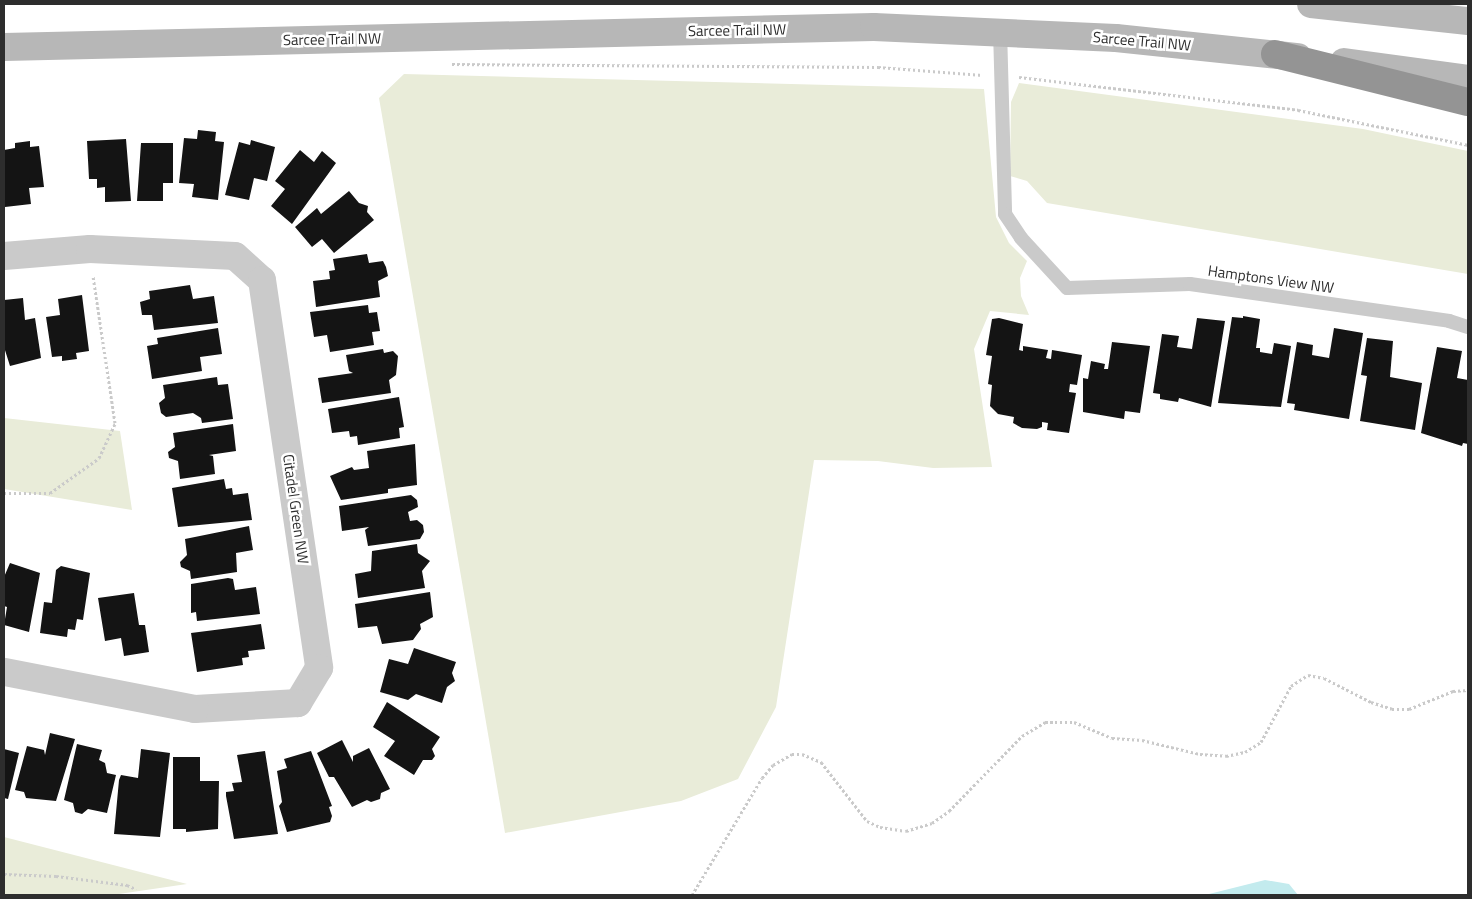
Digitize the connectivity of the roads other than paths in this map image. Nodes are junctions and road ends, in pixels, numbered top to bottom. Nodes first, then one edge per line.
1 (1311, 4) edge
2 (1468, 21) edge
3 (1000, 30) junction
4 (4, 47) edge
5 (1275, 54) junction
6 (1468, 79) edge
7 (1468, 102) edge
8 (4, 256) edge
9 (1468, 327) edge
10 (4, 672) edge

1 - 2 main road
3 - 4 main road, Sarcee Trail NW
3 - 5 main road, Sarcee Trail NW
3 - 9 lane, Hamptons View NW
5 - 6 main road, Sarcee Trail NW
5 - 7 highway
8 - 10 street, Citadel Green NW

